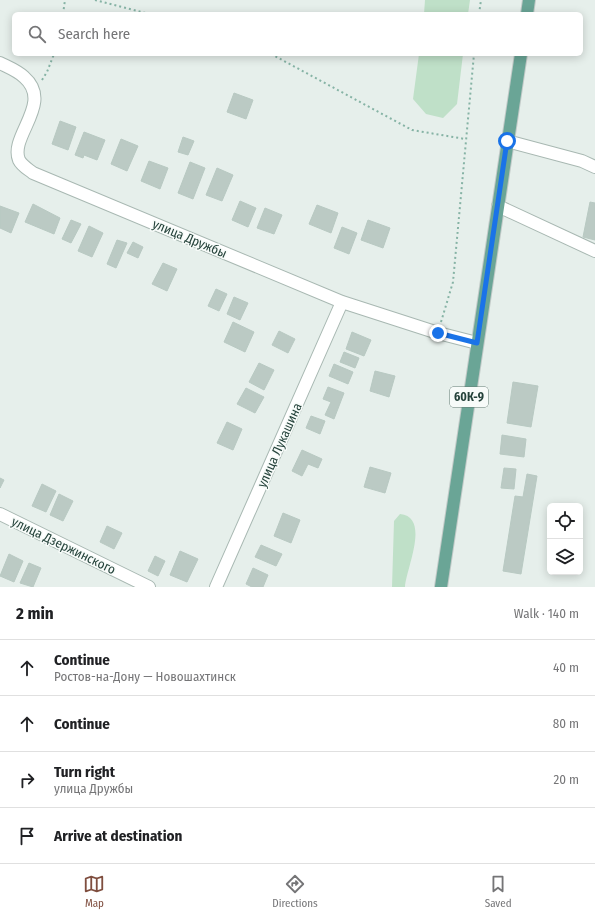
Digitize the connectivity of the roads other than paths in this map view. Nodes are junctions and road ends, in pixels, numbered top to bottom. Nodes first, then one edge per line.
1 (529, 0) edge
2 (527, 12) edge
3 (521, 56) edge
4 (0, 63) edge
5 (507, 141) junction
6 (595, 167) edge
7 (498, 206) junction
8 (595, 251) edge
9 (342, 302) junction
10 (477, 343) junction
11 (0, 514) edge
12 (149, 587) edge
13 (216, 587) edge
14 (441, 587) edge

1 - 2 main road
3 - 5 main road, 60К-9
4 - 9 street, улица Дружбы
5 - 6 street
5 - 7 main road, 60К-9
7 - 8 street
7 - 10 main road, 60К-9
9 - 10 street, улица Дружбы
9 - 13 street, улица Лукашина
10 - 14 main road, 60К-9
11 - 12 street, улица Дзержинского

